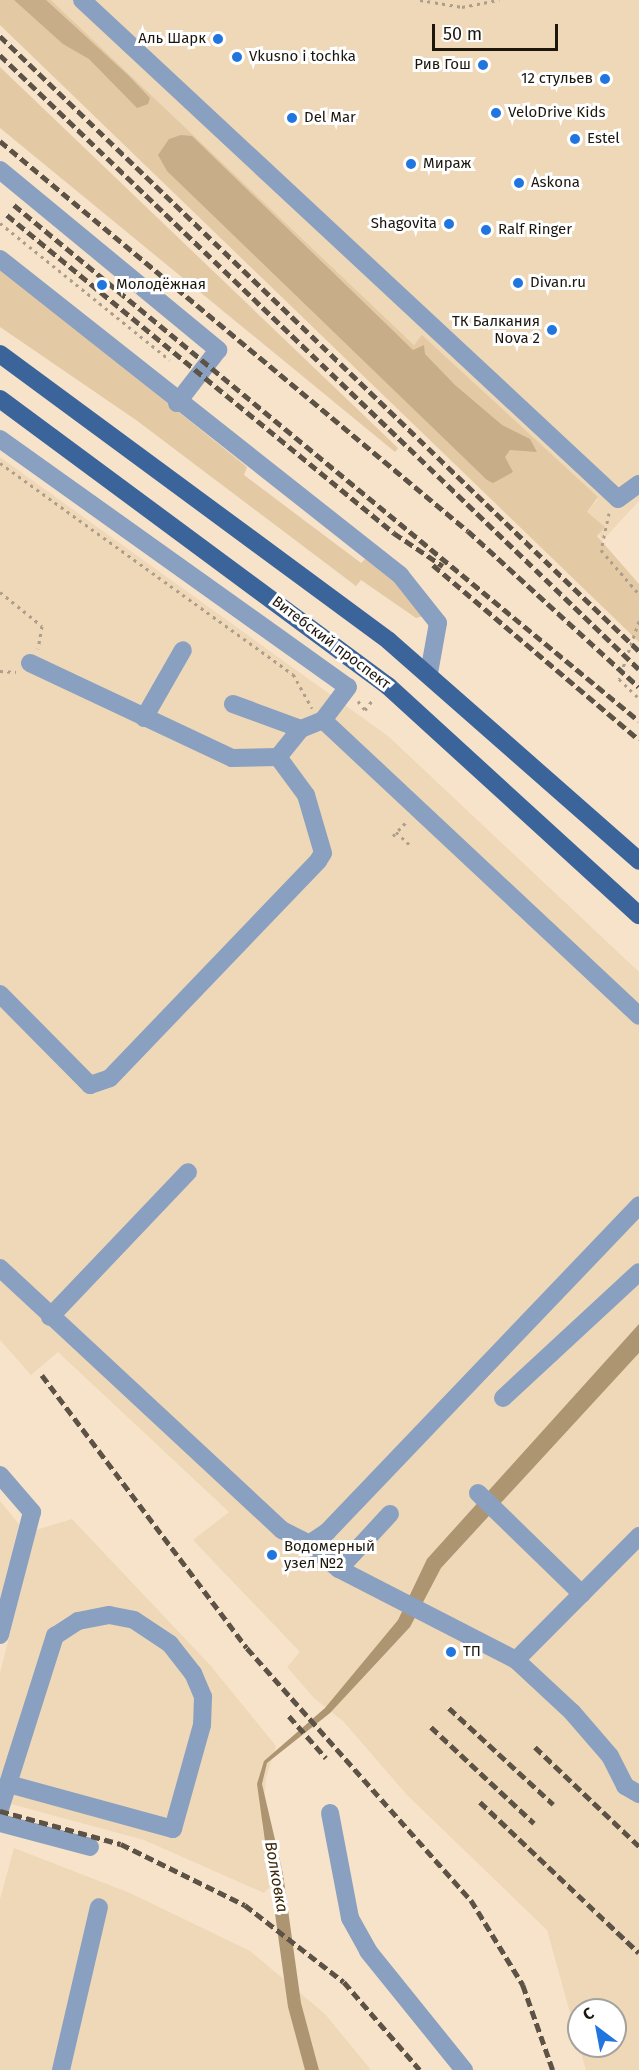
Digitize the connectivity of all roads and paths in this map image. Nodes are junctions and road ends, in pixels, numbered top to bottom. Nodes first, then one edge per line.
1 (82, 0) edge
2 (420, 0) edge
3 (499, 0) edge
4 (0, 170) edge
5 (0, 223) edge
6 (0, 259) edge
7 (0, 354) edge
8 (170, 360) dead end
9 (0, 399) edge
10 (177, 403) junction
11 (0, 439) edge
12 (0, 463) edge
13 (639, 484) edge
14 (611, 522) dead end
15 (0, 592) edge
16 (639, 594) edge
17 (639, 621) edge
18 (183, 650) dead end
19 (30, 663) junction
20 (0, 671) edge
21 (429, 673) junction
22 (374, 698) dead end
23 (639, 698) edge
24 (233, 704) dead end
25 (365, 710) dead end
26 (144, 718) junction
27 (323, 720) junction
28 (301, 729) junction
29 (278, 757) junction
30 (396, 832) dead end
31 (412, 847) dead end
32 (639, 861) edge
33 (639, 915) edge
34 (0, 994) edge
35 (639, 1016) edge
36 (188, 1172) dead end
37 (639, 1205) edge
38 (0, 1268) edge
39 (639, 1272) edge
40 (50, 1317) junction
41 (503, 1398) dead end
42 (0, 1475) edge
43 (478, 1493) dead end
44 (390, 1514) dead end
45 (639, 1536) edge
46 (309, 1544) junction
47 (339, 1569) junction
48 (582, 1594) junction
49 (0, 1635) edge
50 (516, 1660) junction
51 (8, 1784) junction
52 (639, 1794) edge
53 (0, 1809) edge
54 (330, 1813) dead end
55 (0, 1823) edge
56 (90, 1847) dead end
57 (99, 1907) dead end
58 (61, 2070) edge
59 (464, 2070) edge

1 - 13 lane
2 - 3 path
4 - 10 lane
5 - 8 path
6 - 10 lane
7 - 21 main road
9 - 33 main road, Витебский проспект
10 - 21 lane
11 - 27 lane
12 - 27 path
14 - 16 path
15 - 19 path
17 - 23 path
18 - 26 lane
19 - 20 path
19 - 26 lane
21 - 32 main road
22 - 25 path
24 - 28 lane
26 - 29 lane
27 - 28 lane
27 - 35 lane
28 - 29 lane
29 - 34 lane
30 - 31 path
36 - 40 lane
37 - 46 lane
38 - 40 lane
39 - 41 lane
40 - 46 lane
42 - 49 lane
43 - 48 lane
44 - 47 lane
45 - 48 lane
46 - 47 lane
47 - 50 lane
48 - 50 lane
50 - 52 lane
51 - 51 lane
51 - 53 lane
54 - 59 lane
55 - 56 lane
57 - 58 lane

